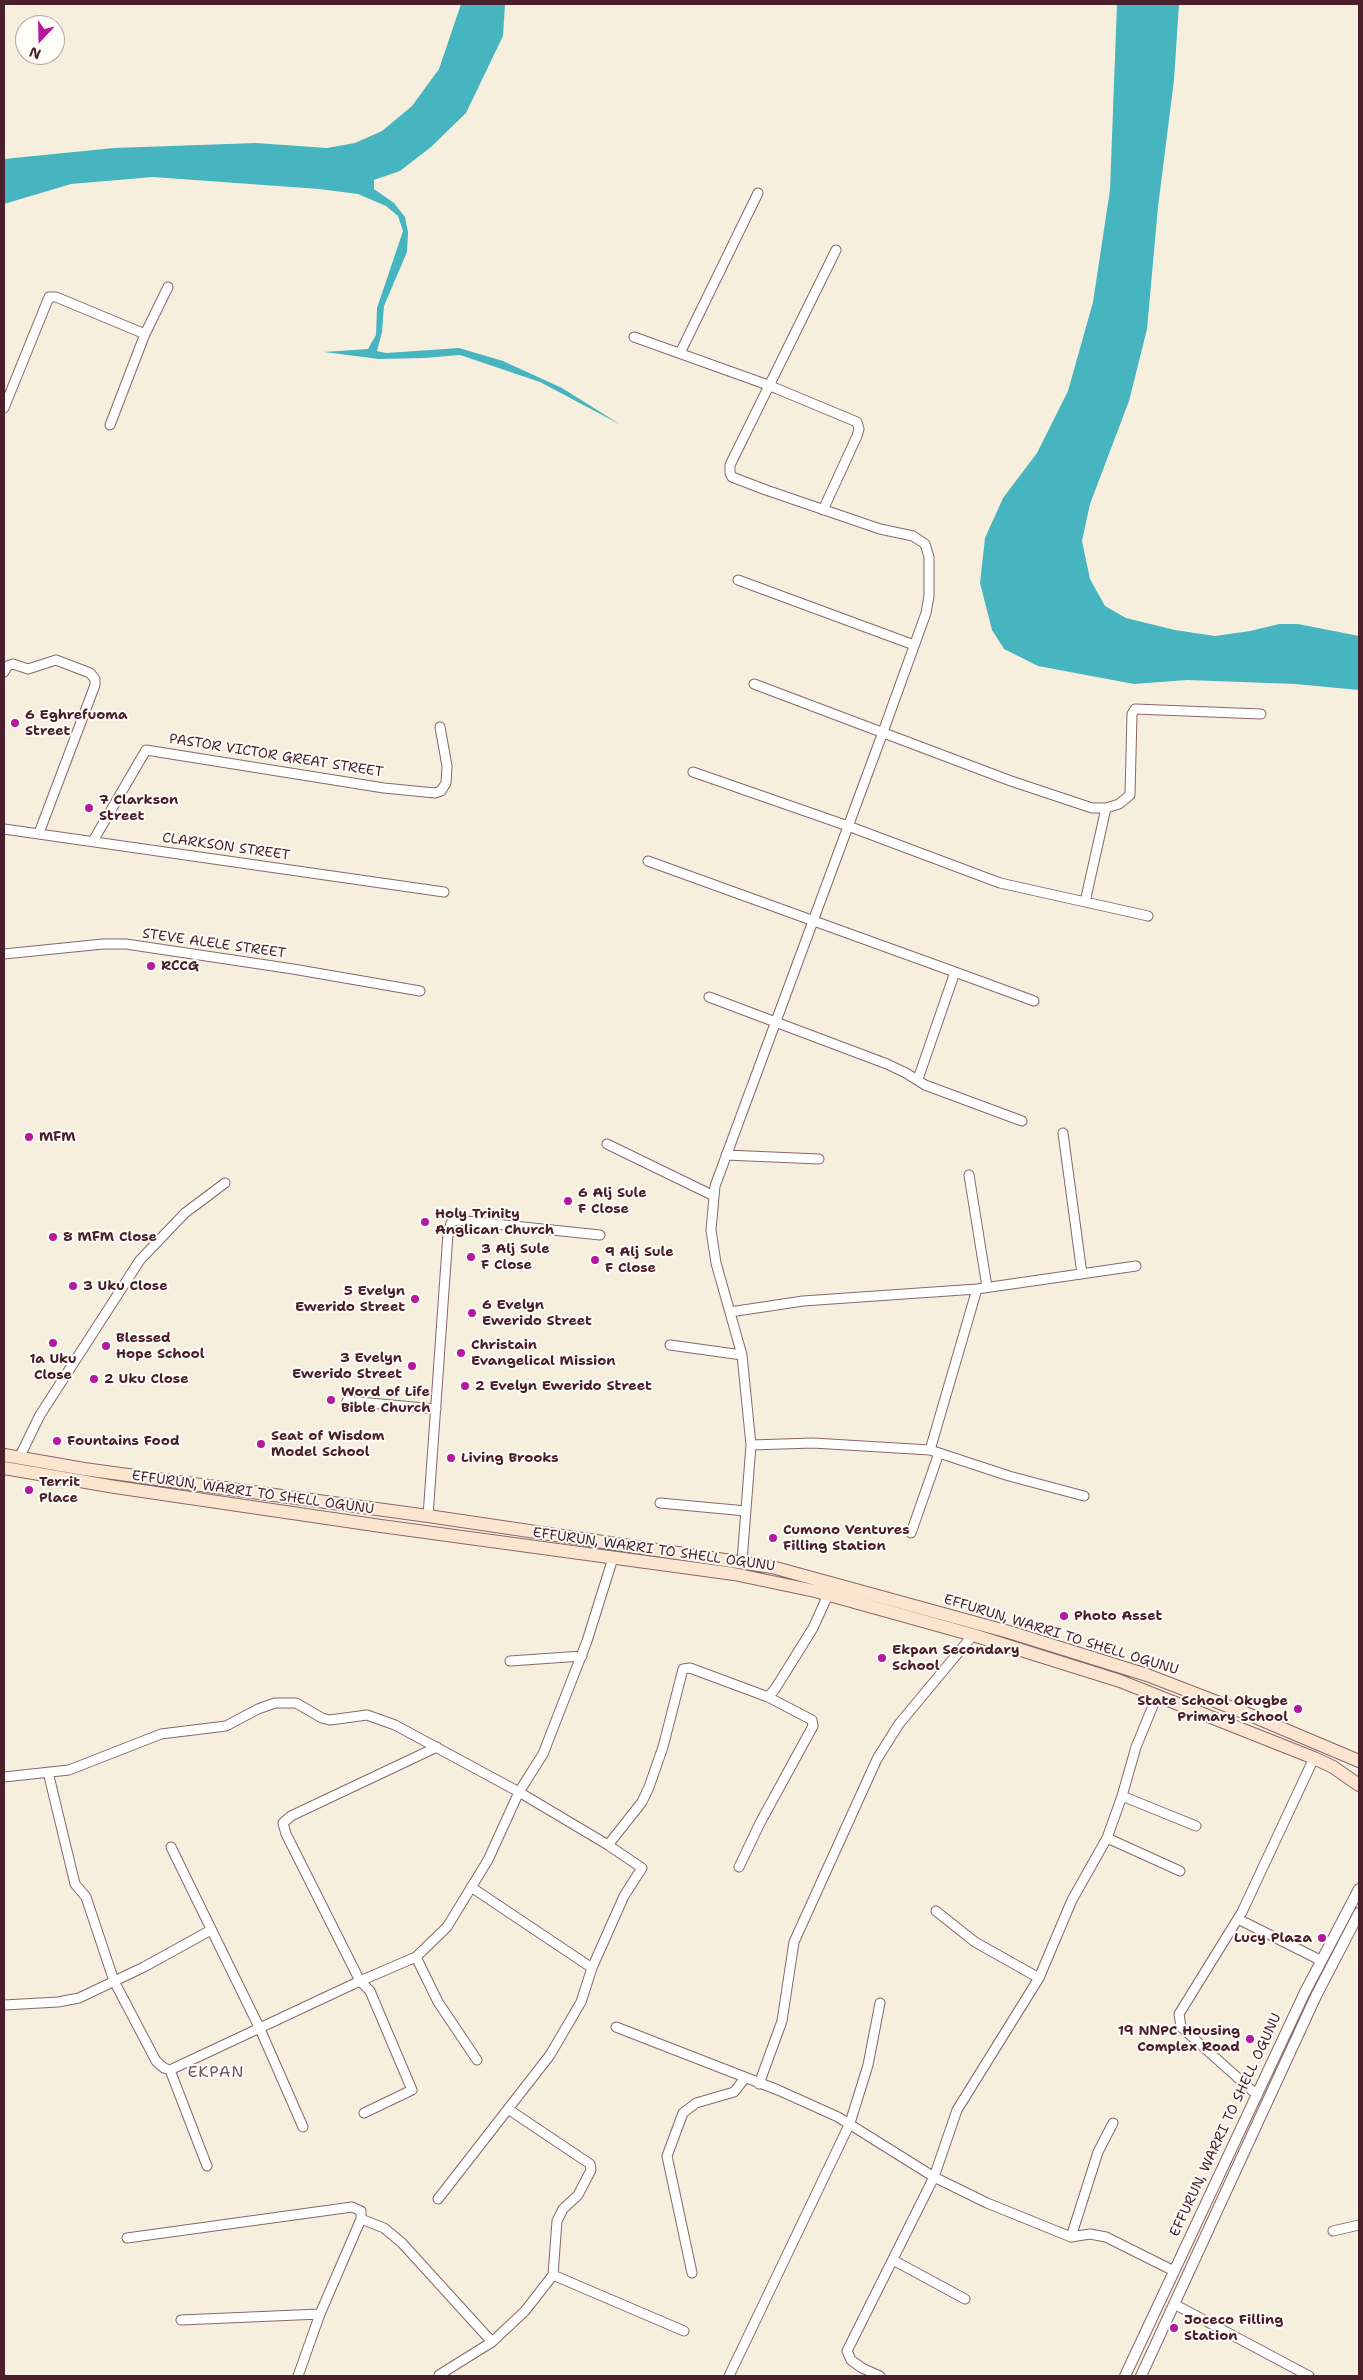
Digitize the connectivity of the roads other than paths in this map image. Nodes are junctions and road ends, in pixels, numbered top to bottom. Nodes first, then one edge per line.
1 (758, 194) dead end
2 (836, 250) dead end
3 (168, 287) dead end
4 (145, 334) junction
5 (634, 337) dead end
6 (680, 353) junction
7 (768, 385) junction
8 (4, 408) edge
9 (110, 425) dead end
10 (823, 510) junction
11 (738, 580) dead end
12 (914, 645) junction
13 (4, 672) edge
14 (754, 684) dead end
15 (1261, 714) dead end
16 (440, 727) dead end
17 (883, 732) junction
18 (693, 772) dead end
19 (1106, 808) junction
20 (848, 826) junction
21 (4, 829) edge
22 (39, 833) junction
23 (93, 841) junction
24 (648, 860) dead end
25 (444, 892) dead end
26 (1085, 902) junction
27 (1148, 916) dead end
28 (813, 919) junction
29 (4, 954) edge
30 (955, 972) junction
31 (420, 991) dead end
32 (708, 997) dead end
33 (1034, 1001) dead end
34 (775, 1022) junction
35 (918, 1079) junction
36 (1022, 1121) dead end
37 (1063, 1133) dead end
38 (607, 1144) dead end
39 (726, 1155) junction
40 (819, 1159) dead end
41 (969, 1175) dead end
42 (224, 1183) dead end
43 (714, 1196) junction
44 (600, 1236) dead end
45 (1136, 1266) dead end
46 (1082, 1274) junction
47 (987, 1287) junction
48 (977, 1289) junction
49 (730, 1312) junction
50 (670, 1345) dead end
51 (742, 1355) junction
52 (346, 1401) dead end
53 (436, 1409) junction
54 (752, 1445) junction
55 (934, 1451) junction
56 (4, 1455) edge
57 (19, 1458) junction
58 (4, 1468) edge
59 (1084, 1496) dead end
60 (660, 1503) dead end
61 (384, 1510) junction
62 (746, 1511) junction
63 (428, 1516) junction
64 (381, 1526) junction
65 (911, 1533) dead end
66 (614, 1558) junction
67 (742, 1561) junction
68 (828, 1596) junction
69 (973, 1635) junction
70 (582, 1656) junction
71 (510, 1661) dead end
72 (1157, 1696) junction
73 (768, 1697) junction
74 (436, 1747) junction
75 (1314, 1758) junction
76 (1359, 1761) edge
77 (48, 1772) junction
78 (4, 1777) edge
79 (1359, 1785) edge
80 (519, 1792) junction
81 (1122, 1796) junction
82 (1196, 1826) dead end
83 (1107, 1838) junction
84 (608, 1845) junction
85 (171, 1847) dead end
86 (739, 1866) dead end
87 (1180, 1871) dead end
88 (471, 1887) junction
89 (1359, 1889) edge
90 (936, 1911) dead end
91 (1359, 1913) edge
92 (1238, 1919) junction
93 (211, 1930) junction
94 (416, 1957) junction
95 (1320, 1960) junction
96 (592, 1968) junction
97 (1039, 1978) junction
98 (114, 1981) junction
99 (360, 1981) junction
100 (880, 2004) dead end
101 (4, 2005) edge
102 (616, 2027) dead end
103 (260, 2029) junction
104 (477, 2060) dead end
105 (170, 2070) junction
106 (745, 2078) junction
107 (759, 2084) junction
108 (1257, 2095) junction
109 (508, 2109) junction
110 (364, 2113) dead end
111 (850, 2123) junction
112 (1113, 2123) dead end
113 (303, 2127) dead end
114 (207, 2166) dead end
115 (934, 2178) junction
116 (438, 2199) dead end
117 (361, 2219) junction
118 (1359, 2225) edge
119 (1334, 2230) dead end
120 (1071, 2237) junction
121 (127, 2238) dead end
122 (893, 2260) junction
123 (1174, 2271) junction
124 (692, 2273) dead end
125 (553, 2275) junction
126 (966, 2299) dead end
127 (1174, 2304) junction
128 (320, 2314) junction
129 (181, 2320) dead end
130 (684, 2331) dead end
131 (492, 2342) junction
132 (439, 2375) dead end
133 (298, 2376) edge
134 (729, 2376) edge
135 (880, 2376) edge
136 (1126, 2376) edge
137 (1140, 2376) edge
138 (1309, 2376) edge

1 - 6 street
2 - 7 street
3 - 4 street
4 - 8 street
4 - 9 street
5 - 6 street
6 - 7 street
7 - 10 street
7 - 10 street
10 - 12 street
11 - 12 street
12 - 17 street
13 - 22 street
14 - 17 street
15 - 19 street
16 - 23 street, PASTOR VICTOR GREAT STREET
17 - 19 street
17 - 20 street
18 - 20 street
19 - 26 street
20 - 26 street
20 - 28 street
21 - 22 street, CLARKSON STREET
22 - 23 street, CLARKSON STREET
23 - 25 street, CLARKSON STREET
24 - 28 street
26 - 27 street
28 - 30 street
28 - 34 street
29 - 31 street, STEVE ALELE STREET
30 - 33 street
30 - 35 street
32 - 34 street
34 - 35 street
34 - 39 street
35 - 36 street
37 - 46 street
38 - 43 street
39 - 40 street
39 - 43 street
41 - 47 street
42 - 57 street
43 - 49 street
44 - 53 street
45 - 46 street
46 - 47 street
47 - 48 street
48 - 49 street
48 - 55 street
49 - 51 street
50 - 51 street
51 - 54 street
52 - 53 street
53 - 63 street
54 - 55 street
54 - 62 street
55 - 59 street
55 - 65 street
56 - 57 main road, EFFURUN, WARRI TO SHELL OGUNU
57 - 61 main road, EFFURUN, WARRI TO SHELL OGUNU
58 - 64 main road, EFFURUN, WARRI TO SHELL OGUNU
60 - 62 street
61 - 63 main road, EFFURUN, WARRI TO SHELL OGUNU
61 - 64 main road
62 - 67 street
63 - 67 main road, EFFURUN, WARRI TO SHELL OGUNU
64 - 66 main road, EFFURUN, WARRI TO SHELL OGUNU
66 - 68 main road, EFFURUN, WARRI TO SHELL OGUNU
66 - 70 street
67 - 76 main road, EFFURUN, WARRI TO SHELL OGUNU
68 - 69 main road, EFFURUN, WARRI TO SHELL OGUNU
68 - 73 street
69 - 72 main road, EFFURUN, WARRI TO SHELL OGUNU
69 - 107 street
70 - 71 street
70 - 80 street
72 - 75 main road, EFFURUN, WARRI TO SHELL OGUNU
72 - 81 street
73 - 84 street
73 - 86 street
74 - 77 street
74 - 80 street
74 - 99 street
75 - 79 main road, EFFURUN, WARRI TO SHELL OGUNU
75 - 92 street
77 - 78 street
77 - 98 street
80 - 84 street
80 - 88 street
81 - 82 street
81 - 83 street
83 - 87 street
83 - 97 street
84 - 96 street
85 - 93 street
88 - 94 street
88 - 96 street
89 - 95 street, EFFURUN, WARRI TO SHELL OGUNU
90 - 97 street
91 - 127 street, EFFURUN, WARRI TO SHELL OGUNU
92 - 95 street
92 - 108 street
93 - 98 street
93 - 103 street
94 - 99 street
94 - 104 street
95 - 108 street, EFFURUN, WARRI TO SHELL OGUNU
96 - 109 street
97 - 115 street
98 - 101 street
98 - 105 street
99 - 103 street
99 - 110 street
100 - 111 street
102 - 106 street
103 - 105 street
103 - 113 street
105 - 114 street
106 - 107 street
106 - 124 street
107 - 111 street
108 - 123 street, EFFURUN, WARRI TO SHELL OGUNU
109 - 116 street
109 - 125 street
111 - 115 street
111 - 134 street
112 - 120 street
115 - 120 street
115 - 122 street
117 - 121 street
117 - 128 street
117 - 131 street
118 - 119 street
120 - 123 street
122 - 126 street
122 - 135 street
123 - 136 street, EFFURUN, WARRI TO SHELL OGUNU
125 - 130 street
125 - 131 street
127 - 137 street, EFFURUN, WARRI TO SHELL OGUNU
127 - 138 street
128 - 129 street
128 - 133 street
131 - 132 street

